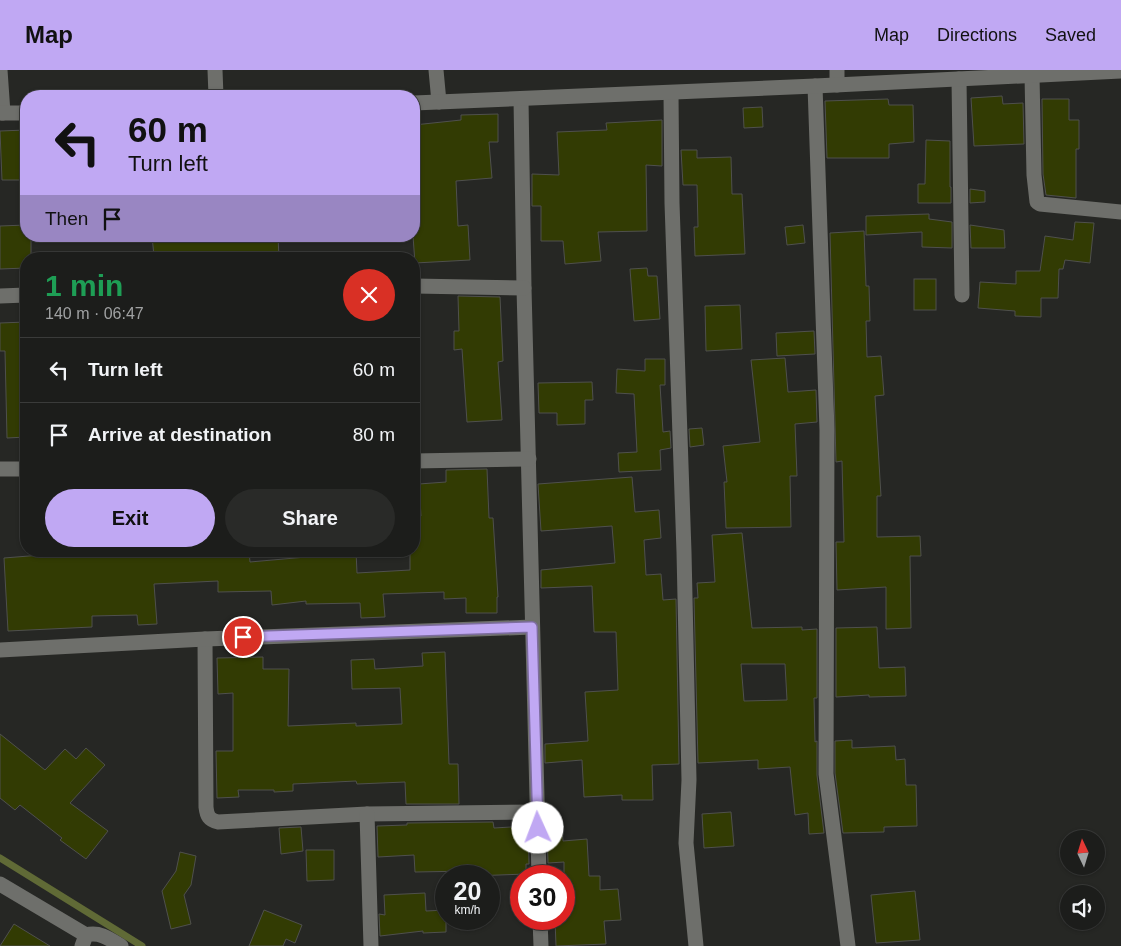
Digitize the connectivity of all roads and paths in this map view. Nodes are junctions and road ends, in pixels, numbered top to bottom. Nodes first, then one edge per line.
1 (0, 70) edge
2 (215, 70) edge
3 (436, 70) edge
4 (837, 70) edge
5 (1121, 71) edge
6 (1032, 76) junction
7 (959, 80) junction
8 (837, 85) junction
9 (815, 86) junction
10 (216, 90) edge
11 (671, 93) junction
12 (522, 99) junction
13 (439, 102) junction
14 (420, 103) edge
15 (2, 113) edge
16 (20, 113) edge
17 (1121, 212) edge
18 (420, 286) edge
19 (524, 288) junction
20 (962, 294) dead end
21 (20, 295) edge
22 (0, 296) edge
23 (529, 459) junction
24 (420, 461) edge
25 (0, 469) edge
26 (20, 469) edge
27 (532, 627) junction
28 (205, 639) junction
29 (0, 650) edge
30 (537, 812) junction
31 (367, 814) junction
32 (539, 865) edge
33 (0, 884) edge
34 (540, 930) edge
35 (84, 941) edge
36 (121, 946) edge
37 (371, 946) edge
38 (541, 946) edge
39 (696, 946) edge
40 (848, 946) edge

1 - 15 street
2 - 10 street
3 - 13 street
4 - 8 street
5 - 6 street
6 - 7 street
6 - 17 street
7 - 8 street
7 - 20 street
8 - 9 street
9 - 11 street
9 - 40 street
11 - 12 street
11 - 39 street
12 - 13 street
12 - 19 street
13 - 14 street
15 - 16 street
18 - 19 street
19 - 23 street
21 - 22 street
23 - 24 street
23 - 27 street
25 - 26 street
27 - 28 street
27 - 30 street
28 - 29 street
28 - 31 street
30 - 31 street
30 - 32 street
31 - 37 street
33 - 35 street
34 - 38 street
35 - 36 street

